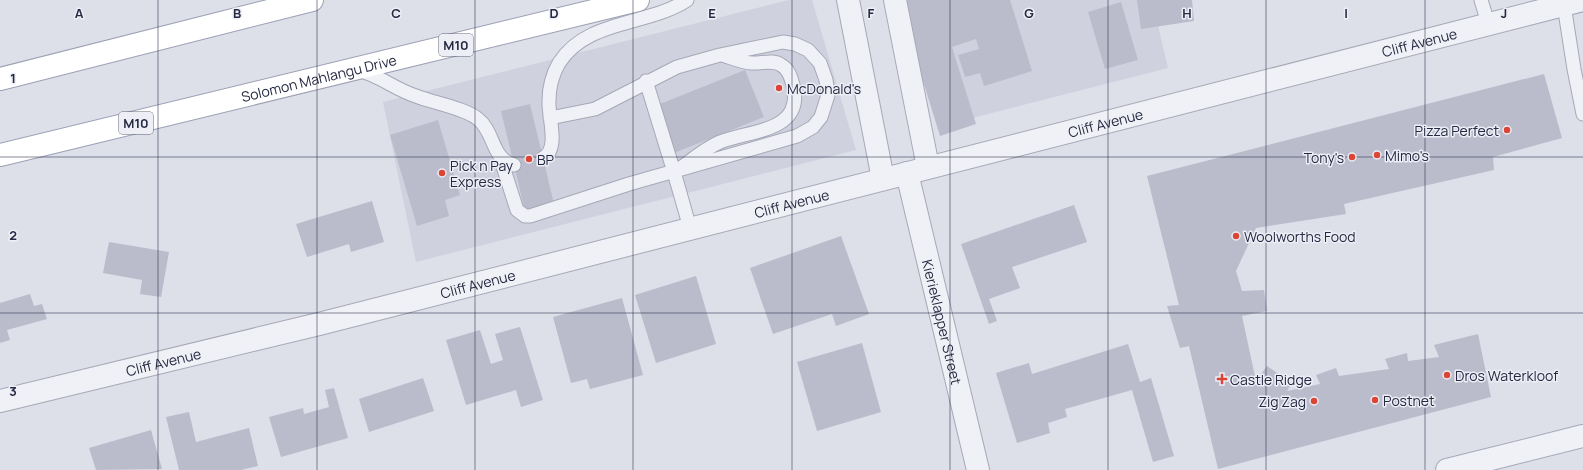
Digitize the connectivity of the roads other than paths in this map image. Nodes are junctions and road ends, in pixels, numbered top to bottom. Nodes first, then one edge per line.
1 (312, 0) edge
2 (638, 0) edge
3 (687, 0) edge
4 (848, 0) edge
5 (895, 0) edge
6 (1481, 0) edge
7 (1574, 2) edge
8 (1488, 23) junction
9 (720, 55) junction
10 (355, 69) junction
11 (0, 79) edge
12 (646, 82) junction
13 (1583, 114) edge
14 (550, 118) junction
15 (0, 155) edge
16 (500, 157) junction
17 (543, 158) dead end
18 (514, 166) dead end
19 (928, 167) junction
20 (674, 172) junction
21 (907, 173) junction
22 (882, 179) junction
23 (690, 228) junction
24 (0, 401) edge
25 (1583, 436) edge
26 (978, 470) edge
27 (1447, 470) edge

1 - 11 main road
2 - 10 main road, Solomon Mahlangu Drive / M10
3 - 14 lane
4 - 22 street
5 - 19 street
6 - 8 lane
7 - 8 street, Cliff Avenue
7 - 13 lane
8 - 19 street, Cliff Avenue
9 - 12 lane
9 - 20 lane
9 - 20 lane
10 - 15 main road, Solomon Mahlangu Drive / M10
10 - 16 lane
12 - 14 lane
12 - 20 lane
14 - 17 lane
16 - 18 lane
16 - 20 lane
19 - 21 street, Cliff Avenue
20 - 23 lane
21 - 22 street, Cliff Avenue
21 - 26 street, Kierieklapper Street
22 - 23 street, Cliff Avenue
23 - 24 street, Cliff Avenue
25 - 27 street

